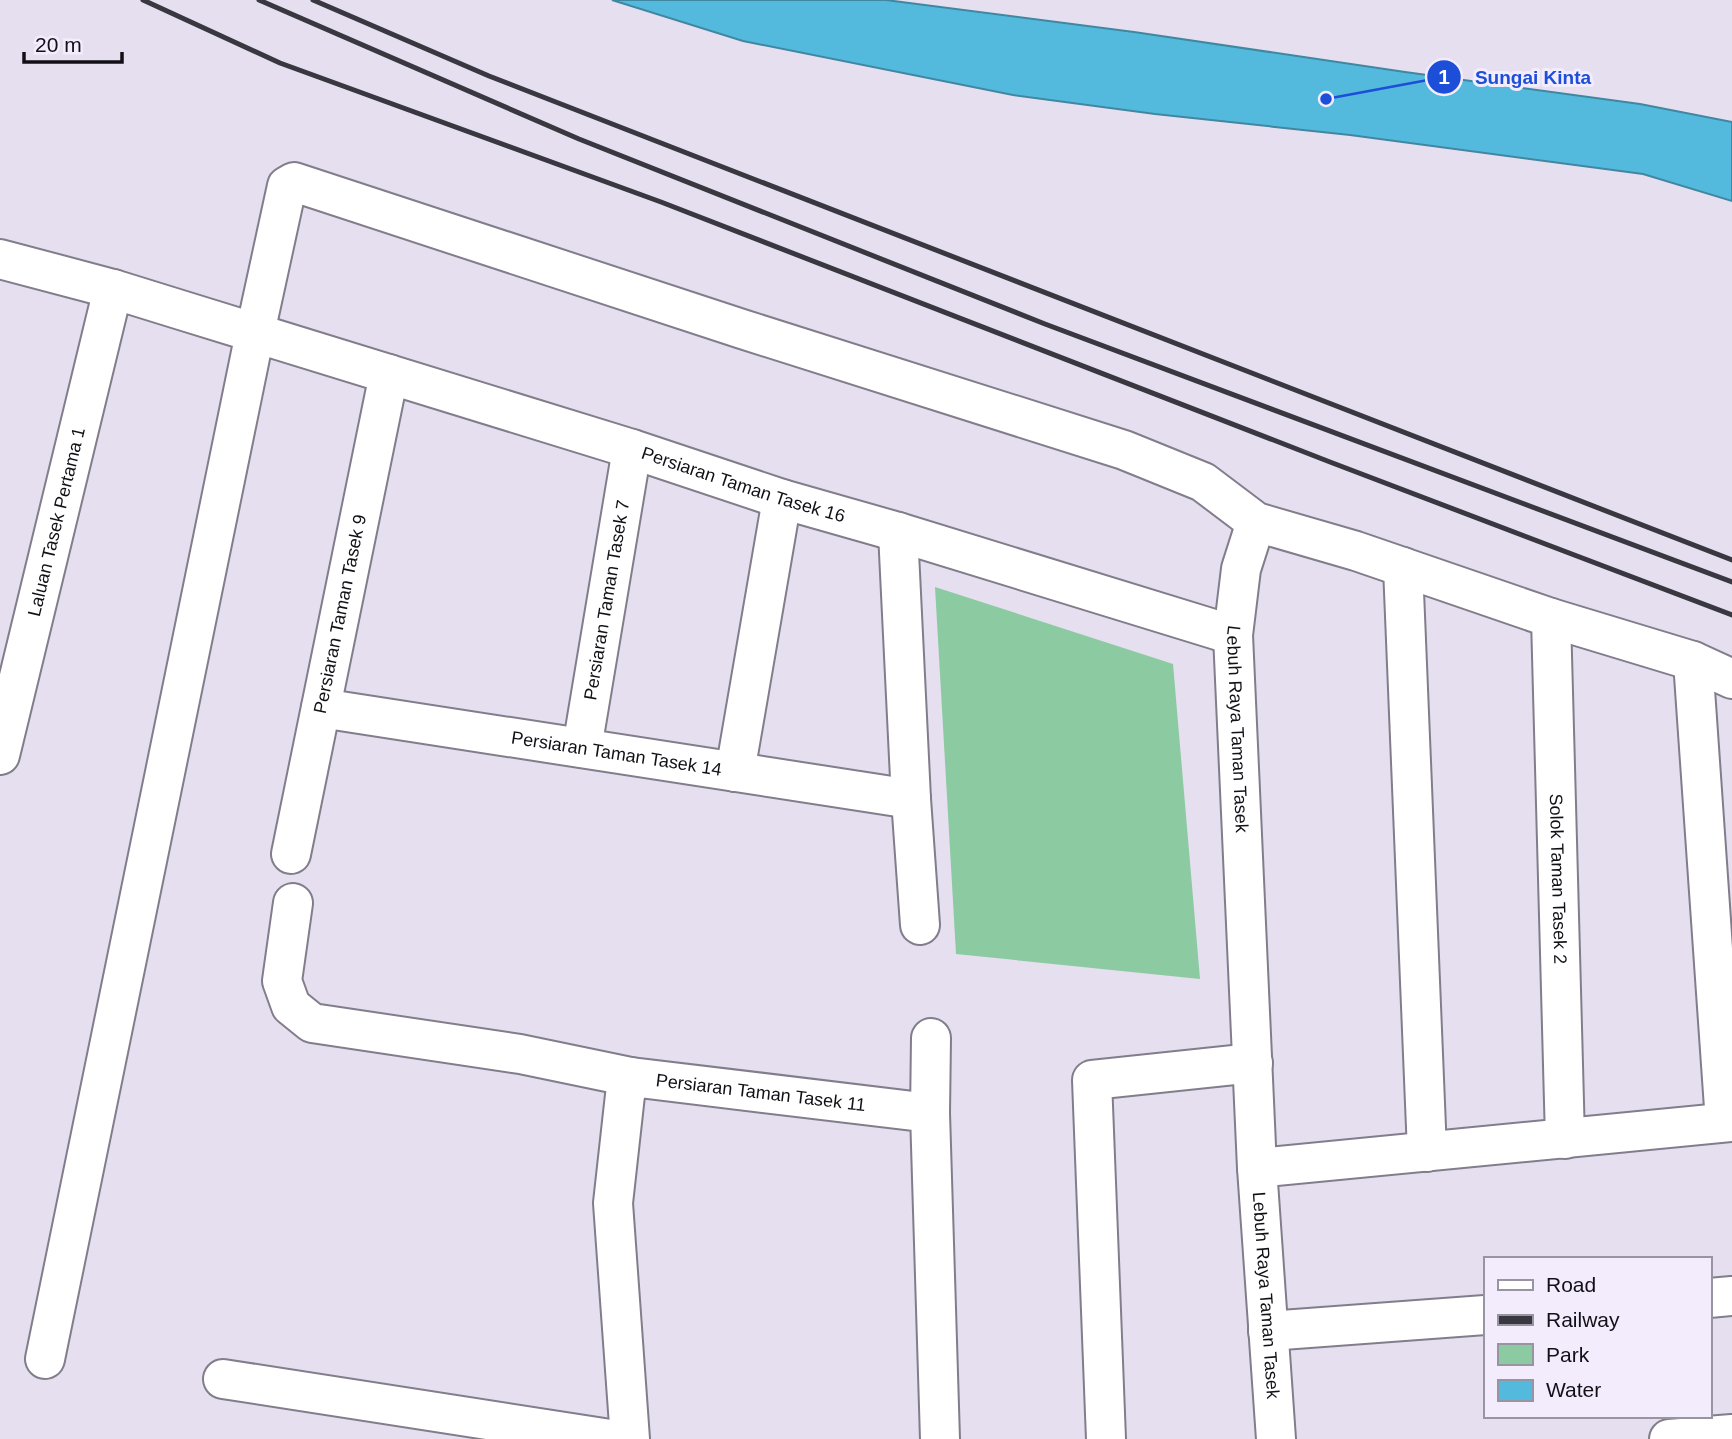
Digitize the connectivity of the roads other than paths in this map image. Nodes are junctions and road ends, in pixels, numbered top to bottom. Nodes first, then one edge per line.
1 (0, 259) edge
2 (113, 289) junction
3 (256, 332) junction
4 (389, 374) junction
5 (632, 449) junction
6 (782, 499) junction
7 (1256, 522) junction
8 (898, 532) junction
9 (1403, 567) junction
10 (1551, 618) junction
11 (1233, 635) junction
12 (1693, 661) junction
13 (1732, 679) edge
14 (321, 708) junction
15 (582, 748) junction
16 (0, 755) edge
17 (735, 772) junction
18 (911, 799) junction
19 (291, 854) dead end
20 (293, 902) dead end
21 (920, 925) dead end
22 (931, 1038) dead end
23 (1253, 1063) junction
24 (631, 1077) junction
25 (930, 1113) junction
26 (1728, 1122) edge
27 (1565, 1139) junction
28 (1427, 1152) junction
29 (1257, 1168) junction
30 (1732, 1296) edge
31 (1711, 1298) edge
32 (1484, 1315) edge
33 (1268, 1331) junction
34 (45, 1359) dead end
35 (223, 1379) dead end
36 (1732, 1434) edge
37 (610, 1439) edge
38 (629, 1439) edge
39 (940, 1439) edge
40 (1106, 1439) edge
41 (1276, 1439) edge
42 (1669, 1439) edge

1 - 2 street, Persiaran Taman Tasek 16
2 - 3 street, Persiaran Taman Tasek 16
2 - 16 street, Laluan Tasek Pertama 1
3 - 4 street, Persiaran Taman Tasek 16
3 - 7 street
3 - 34 street
4 - 5 street, Persiaran Taman Tasek 16
4 - 14 street, Persiaran Taman Tasek 9
5 - 6 street, Persiaran Taman Tasek 16
5 - 15 street, Persiaran Taman Tasek 7
6 - 8 street, Persiaran Taman Tasek 16
6 - 17 street
7 - 9 street
7 - 11 street, Lebuh Raya Taman Tasek
8 - 11 street, Persiaran Taman Tasek 16
8 - 18 street
9 - 10 street
9 - 28 street
10 - 12 street
10 - 27 street, Solok Taman Tasek 2
11 - 23 street, Lebuh Raya Taman Tasek
12 - 13 street
12 - 26 street
14 - 15 street, Persiaran Taman Tasek 14
14 - 19 street, Persiaran Taman Tasek 9
15 - 17 street, Persiaran Taman Tasek 14
17 - 18 street, Persiaran Taman Tasek 14
18 - 21 street
20 - 24 street
22 - 25 street
23 - 29 street, Lebuh Raya Taman Tasek
23 - 40 street
24 - 25 street, Persiaran Taman Tasek 11
24 - 38 street, Persiaran Taman Tasek 11
25 - 39 street
26 - 27 street
27 - 28 street
28 - 29 street
29 - 33 street, Lebuh Raya Taman Tasek
30 - 31 street
32 - 33 street
33 - 41 street, Lebuh Raya Taman Tasek
35 - 37 street
36 - 42 street

